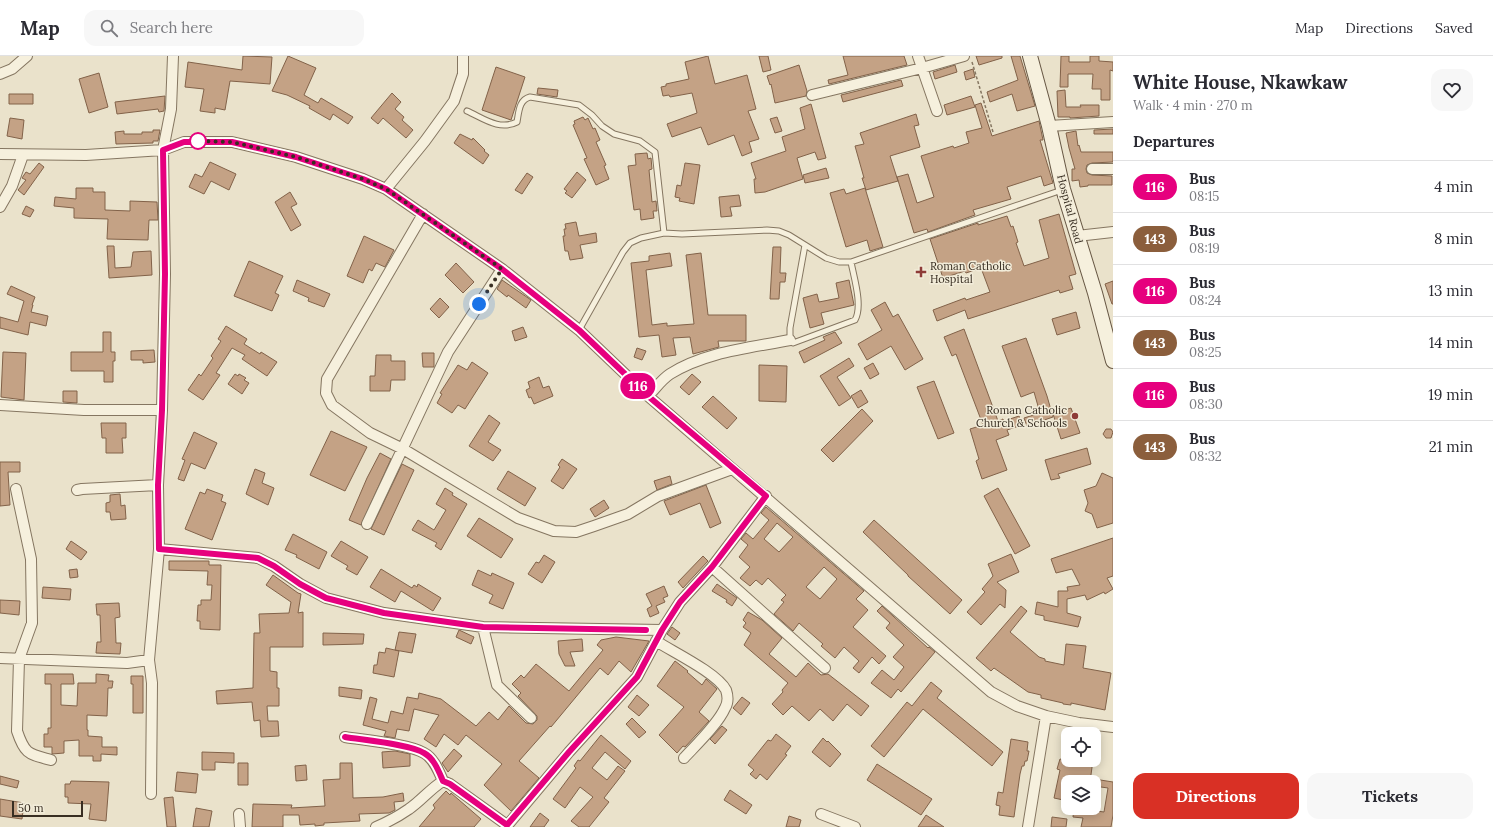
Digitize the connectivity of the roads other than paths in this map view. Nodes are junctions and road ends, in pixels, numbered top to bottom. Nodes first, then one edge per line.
1 (27, 56) edge
2 (173, 56) edge
3 (463, 56) edge
4 (918, 56) edge
5 (964, 56) edge
6 (1030, 56) edge
7 (922, 68) junction
8 (0, 74) edge
9 (812, 95) dead end
10 (937, 110) dead end
11 (467, 111) dead end
12 (1113, 122) edge
13 (1050, 126) junction
14 (163, 150) junction
15 (0, 154) edge
16 (23, 155) junction
17 (1092, 169) dead end
18 (1113, 169) edge
19 (386, 189) junction
20 (1063, 189) junction
21 (0, 207) edge
22 (423, 214) junction
23 (1113, 232) edge
24 (664, 233) junction
25 (1077, 236) junction
26 (805, 245) junction
27 (851, 262) junction
28 (502, 269) junction
29 (579, 330) junction
30 (790, 340) junction
31 (1113, 361) edge
32 (648, 396) junction
33 (0, 405) edge
34 (162, 410) junction
35 (403, 449) junction
36 (732, 469) junction
37 (158, 485) junction
38 (16, 489) dead end
39 (77, 490) dead end
40 (766, 496) junction
41 (367, 524) dead end
42 (159, 549) junction
43 (712, 567) junction
44 (483, 627) junction
45 (662, 630) junction
46 (656, 641) junction
47 (0, 658) edge
48 (19, 659) junction
49 (149, 660) junction
50 (825, 668) dead end
51 (1046, 716) junction
52 (531, 718) dead end
53 (1113, 727) edge
54 (345, 737) dead end
55 (684, 758) dead end
56 (52, 760) dead end
57 (443, 781) junction
58 (151, 794) dead end
59 (239, 814) dead end
60 (821, 814) dead end
61 (507, 826) edge
62 (240, 827) edge
63 (376, 827) edge
64 (855, 827) edge
65 (1028, 827) edge

1 - 8 street
2 - 14 street
3 - 19 street
4 - 7 street
5 - 7 street
6 - 13 street, Hospital Road
7 - 9 street
7 - 10 street
11 - 24 lane
12 - 13 street
13 - 20 street, Hospital Road
14 - 16 street
14 - 19 street
14 - 34 street
15 - 16 street
16 - 21 street
17 - 18 street
19 - 22 street
20 - 25 street, Hospital Road
20 - 27 lane
22 - 28 street
22 - 35 street
23 - 25 street
24 - 26 lane
24 - 29 lane
25 - 31 street, Hospital Road
26 - 27 lane
26 - 30 lane
27 - 30 lane
28 - 29 street
28 - 35 street
29 - 32 street
30 - 32 street
32 - 36 street
33 - 34 street
34 - 37 street
35 - 36 street
35 - 41 street
36 - 40 street
37 - 39 street
37 - 42 street
38 - 48 street
40 - 43 street
40 - 51 street
42 - 44 street
42 - 49 street
43 - 45 street
43 - 50 street
44 - 45 street
44 - 52 street
45 - 46 street
46 - 55 street
46 - 61 street
47 - 48 street
48 - 49 street
48 - 56 street
49 - 58 street
51 - 53 street
51 - 65 street
54 - 57 street
57 - 61 street
57 - 63 street
59 - 62 street
60 - 64 street

